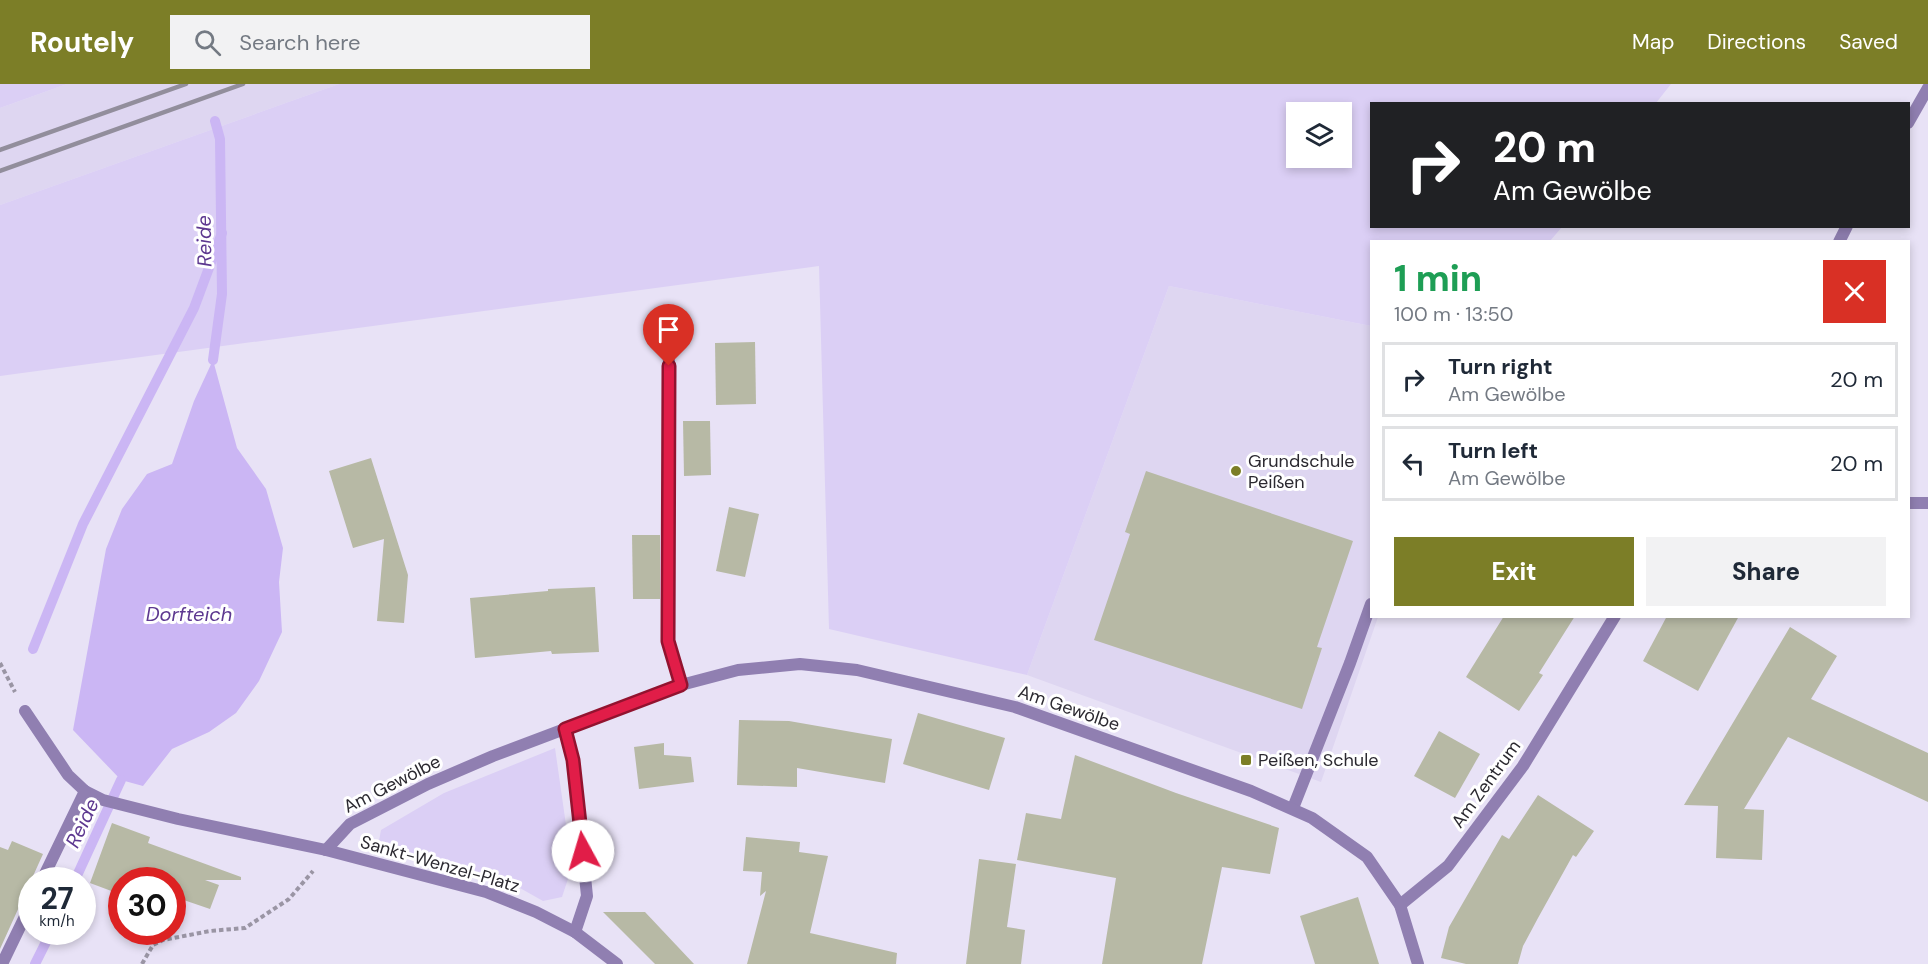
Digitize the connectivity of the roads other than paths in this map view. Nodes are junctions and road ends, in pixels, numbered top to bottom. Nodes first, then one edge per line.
1 (1928, 88) edge
2 (1910, 120) edge
3 (669, 320) dead end
4 (1910, 502) edge
5 (1928, 503) edge
6 (1370, 607) edge
7 (1614, 618) edge
8 (681, 685) junction
9 (25, 711) road end
10 (565, 729) junction
11 (85, 790) junction
12 (1293, 808) junction
13 (326, 850) junction
14 (48, 867) edge
15 (1400, 905) junction
16 (18, 931) edge
17 (575, 932) junction
18 (2, 964) edge
19 (617, 964) edge
20 (1418, 964) edge

1 - 2 street
3 - 8 street
4 - 5 street
6 - 12 street
7 - 15 street, Am Zentrum
8 - 10 street, Am Gewölbe
8 - 12 street, Am Gewölbe
9 - 11 street
10 - 13 street, Am Gewölbe
10 - 17 street
11 - 13 street
11 - 14 street
12 - 15 street, Am Gewölbe
13 - 17 street, Sankt-Wenzel-Platz
15 - 20 street
16 - 18 street
17 - 19 street, Sankt-Wenzel-Platz

